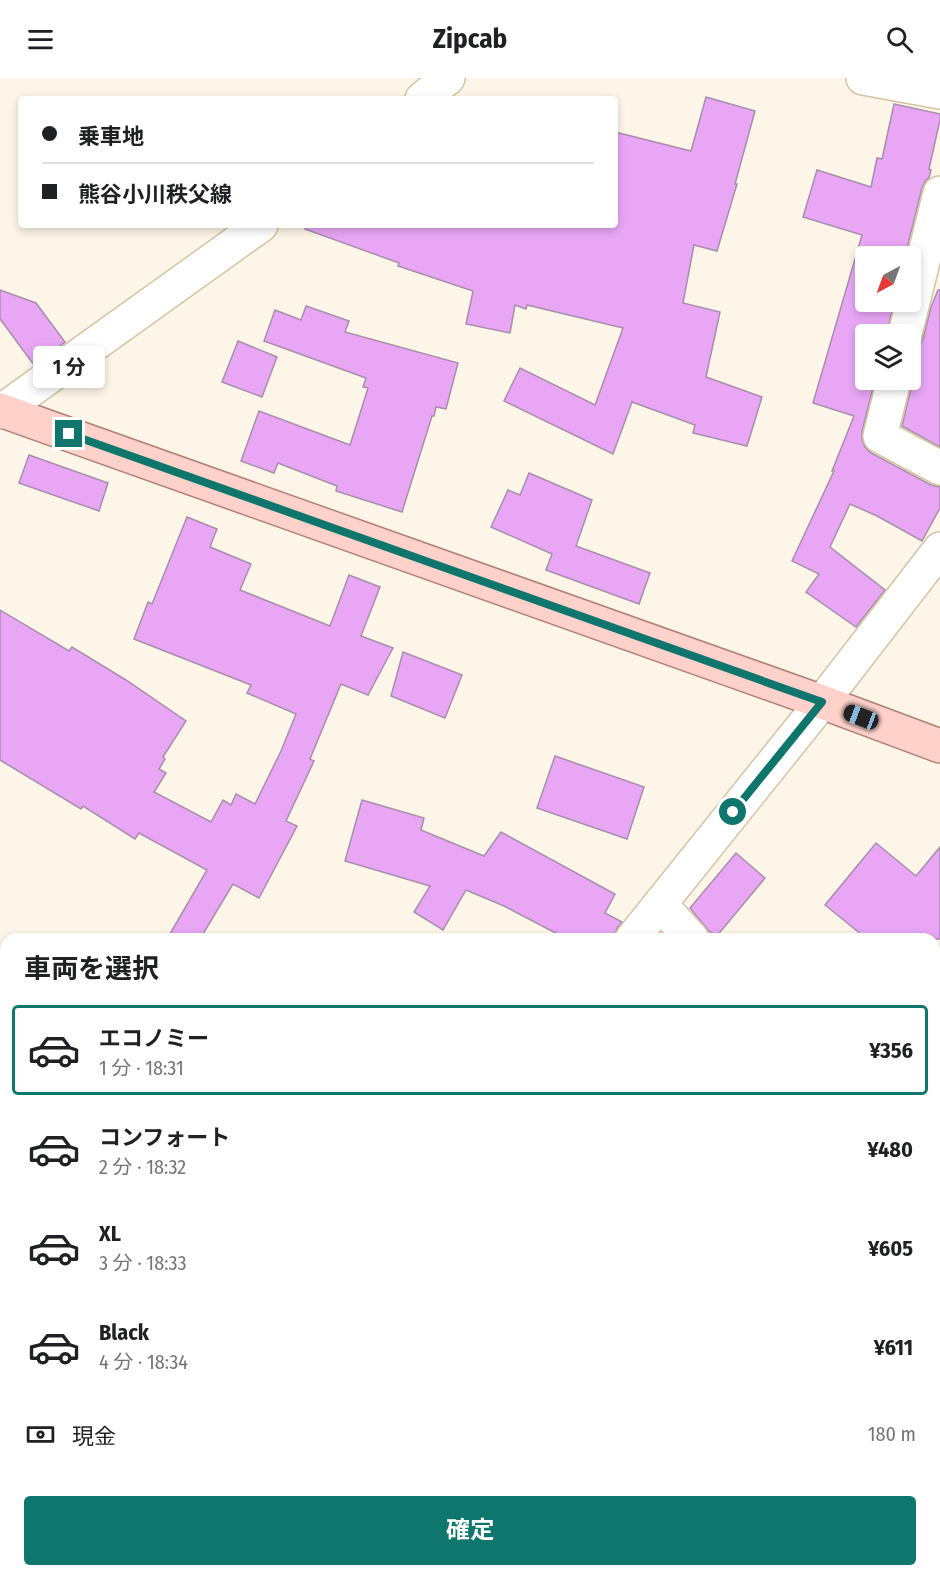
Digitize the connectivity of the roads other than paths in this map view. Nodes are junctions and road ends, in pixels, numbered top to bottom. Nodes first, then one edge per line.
1 (448, 78) edge
2 (863, 78) edge
3 (940, 92) edge
4 (426, 96) edge
5 (940, 193) edge
6 (257, 228) edge
7 (907, 324) edge
8 (892, 390) edge
9 (1, 411) edge
10 (940, 468) edge
11 (940, 549) edge
12 (822, 702) junction
13 (940, 746) edge
14 (660, 904) junction
15 (637, 933) edge
16 (687, 933) edge

1 - 4 street
2 - 3 street
5 - 7 street
6 - 9 street
8 - 10 street
9 - 12 main road
11 - 12 street
12 - 13 main road
12 - 14 street
14 - 15 street
14 - 16 street

